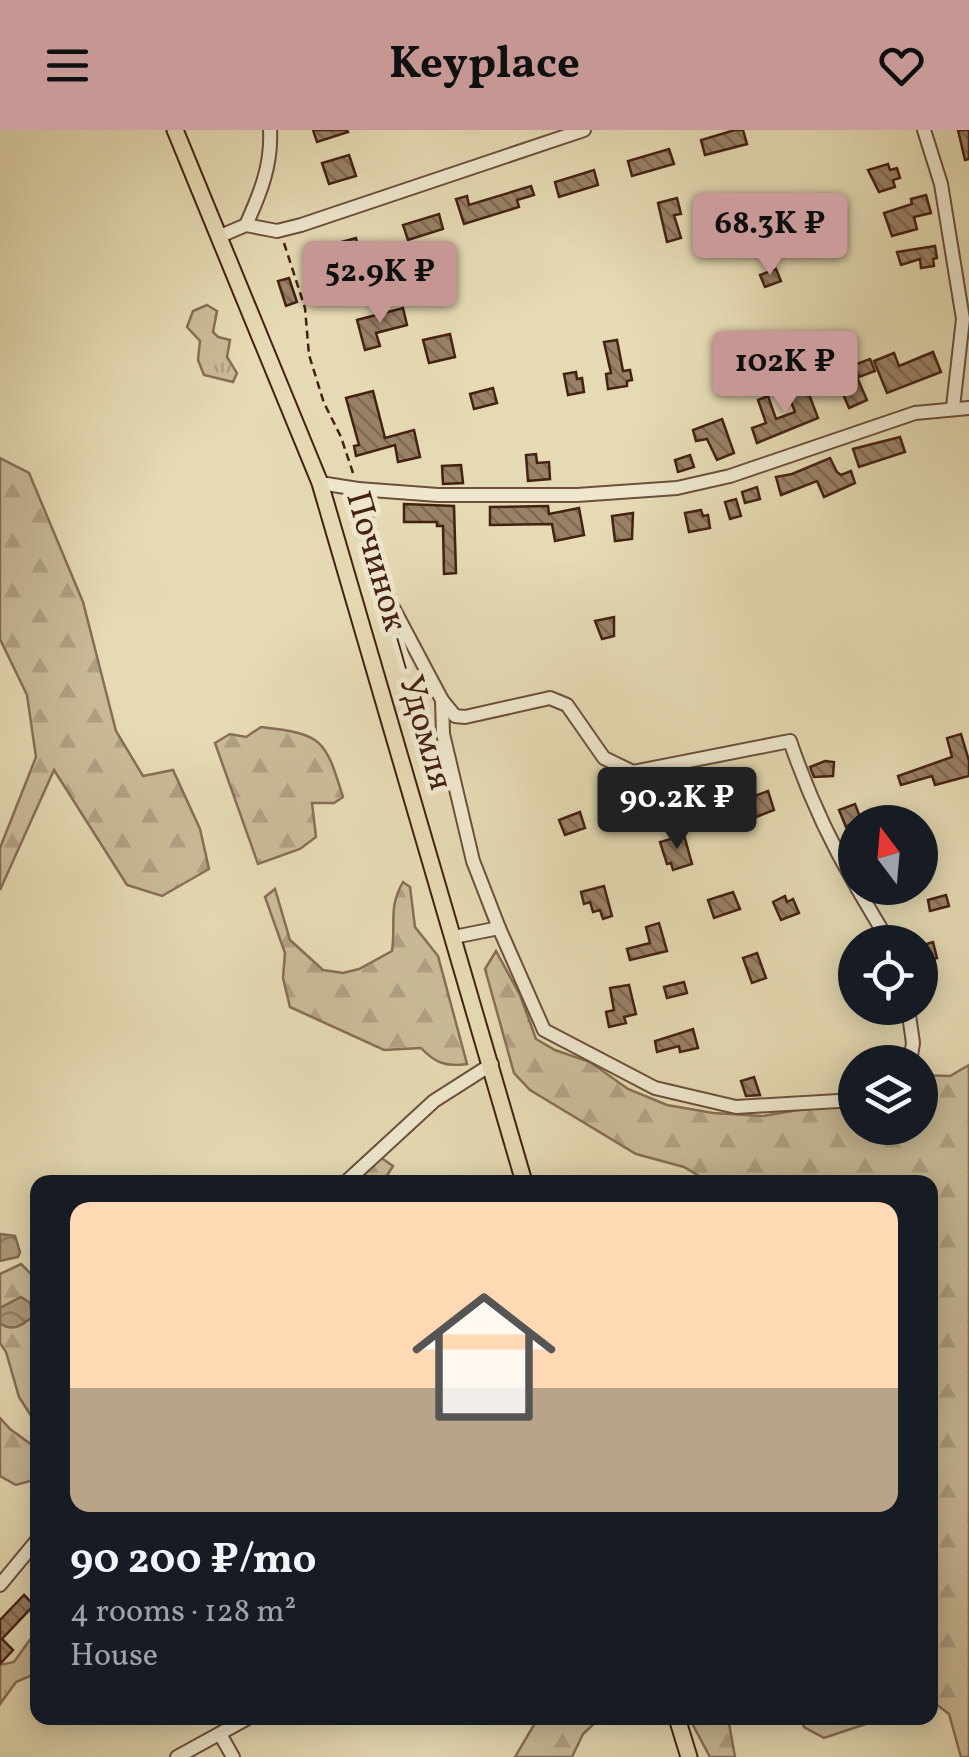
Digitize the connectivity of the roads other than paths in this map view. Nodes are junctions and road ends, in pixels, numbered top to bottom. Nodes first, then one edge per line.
1 (175, 130) edge
2 (270, 130) edge
3 (584, 130) edge
4 (924, 130) edge
5 (246, 225) junction
6 (218, 237) junction
7 (952, 407) junction
8 (969, 408) edge
9 (320, 484) junction
10 (358, 489) junction
11 (442, 700) junction
12 (838, 852) edge
13 (499, 928) junction
14 (454, 937) junction
15 (492, 1064) junction
16 (838, 1101) edge
17 (354, 1175) edge
18 (522, 1175) edge
19 (30, 1549) edge
20 (0, 1585) edge
21 (236, 1725) edge
22 (679, 1725) edge
23 (220, 1734) junction
24 (177, 1757) edge
25 (233, 1757) edge
26 (689, 1757) edge

1 - 6 main road, Починок — Удомля
2 - 5 street
3 - 5 street
4 - 7 street
5 - 6 street
6 - 9 main road, Починок — Удомля
7 - 8 street
7 - 10 street
9 - 10 street
9 - 14 main road, Починок — Удомля
10 - 11 street
11 - 12 street
11 - 13 street
13 - 14 street
13 - 16 street
14 - 15 main road, Починок — Удомля
15 - 17 street
15 - 18 main road, Починок — Удомля
19 - 20 street
21 - 23 street
22 - 26 main road
23 - 24 street
23 - 25 street

